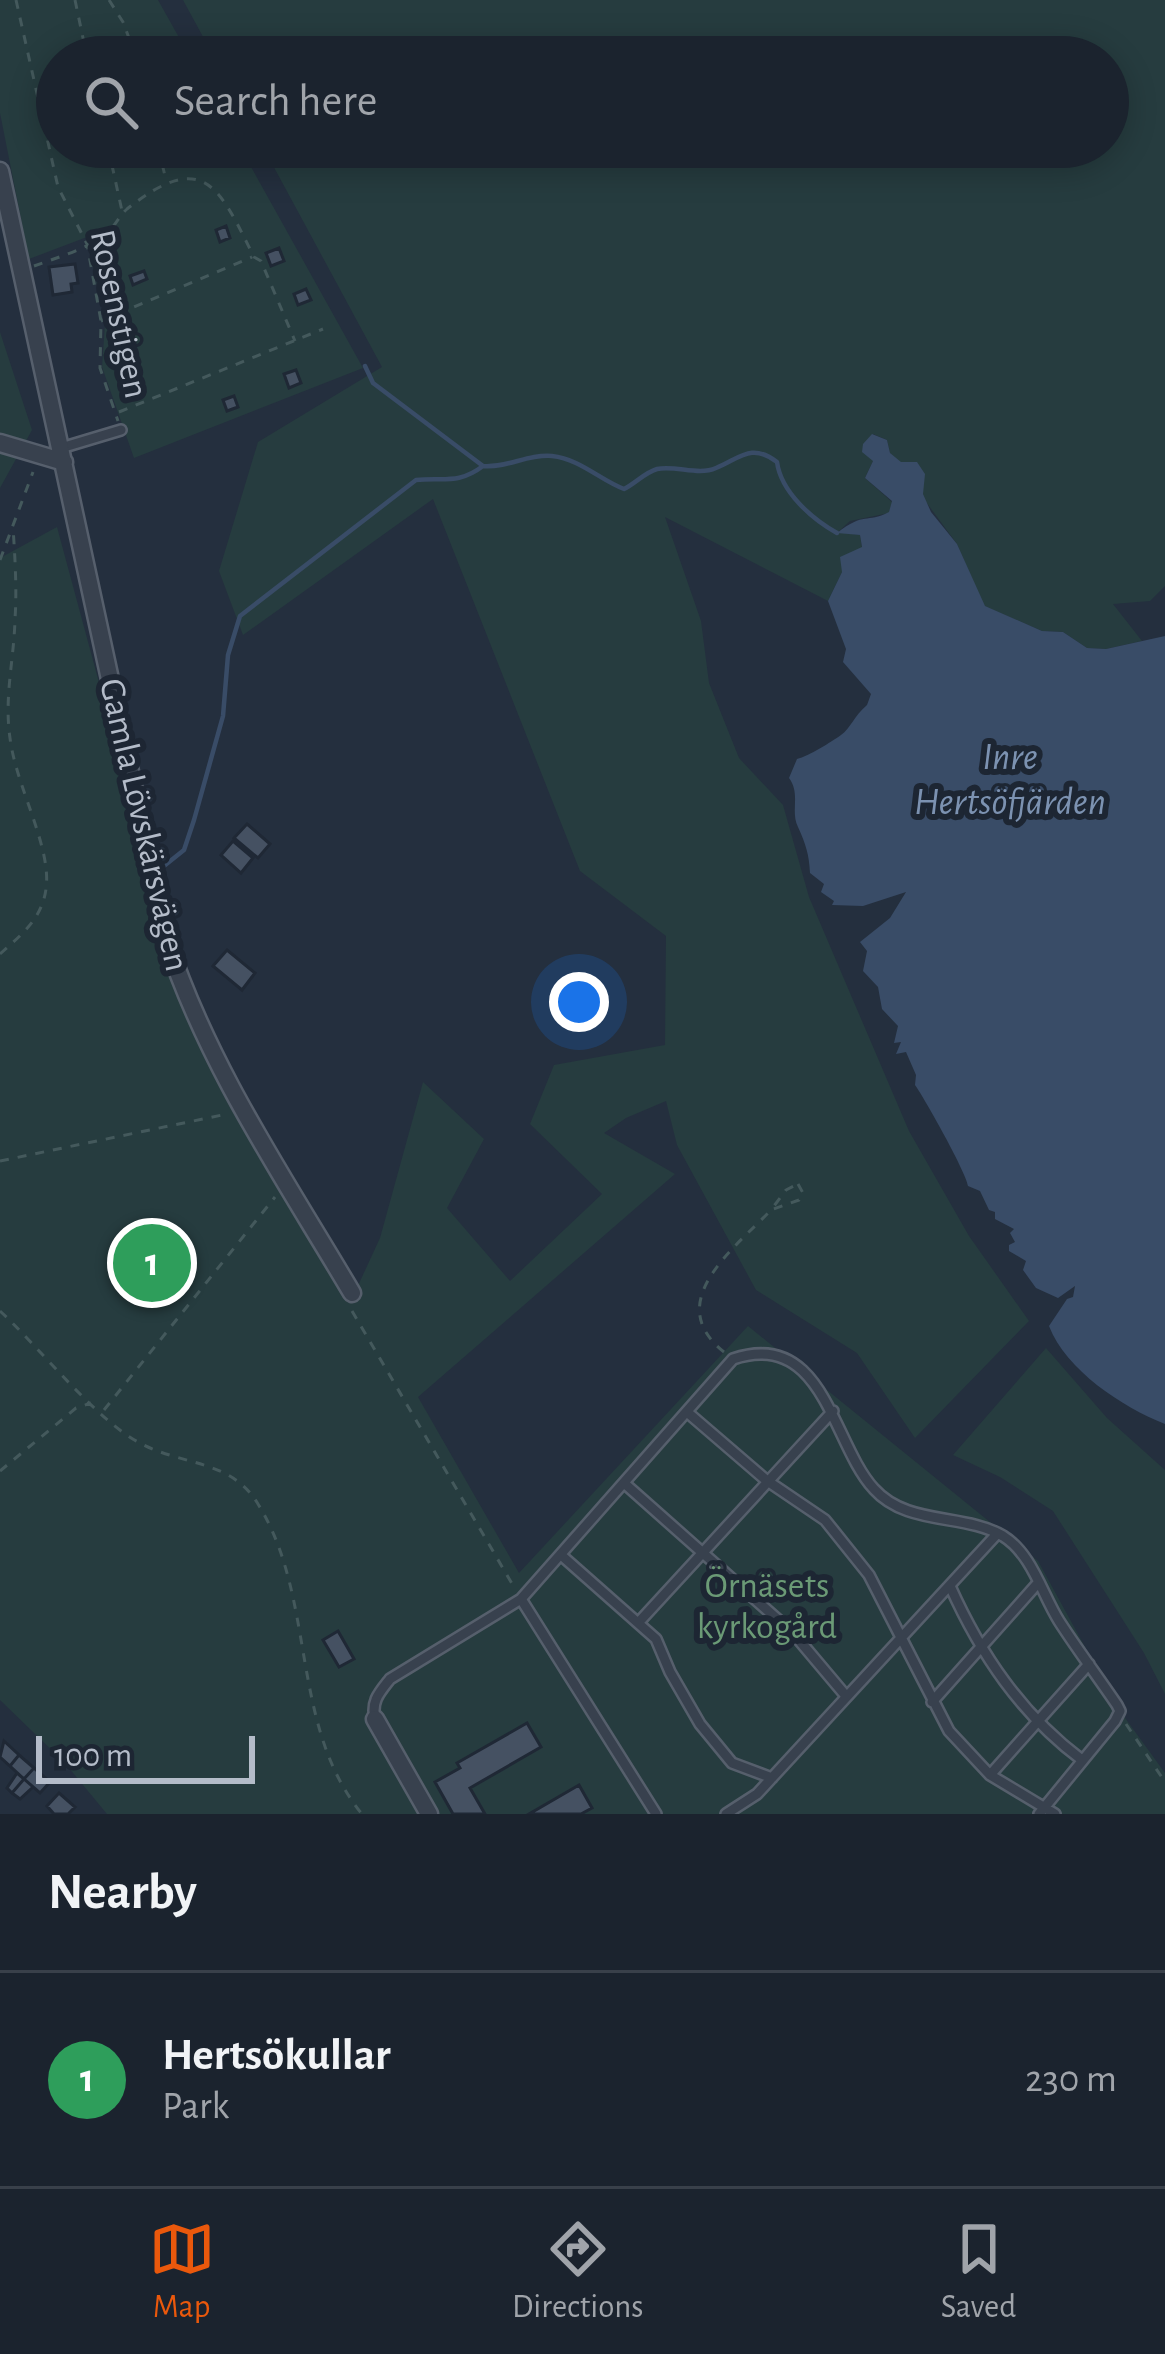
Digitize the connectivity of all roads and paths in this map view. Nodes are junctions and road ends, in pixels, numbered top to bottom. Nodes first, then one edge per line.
1 (16, 0) edge
2 (75, 0) edge
3 (109, 0) edge
4 (83, 36) edge
5 (128, 36) edge
6 (36, 90) edge
7 (54, 168) edge
8 (112, 168) edge
9 (163, 168) edge
10 (0, 170) edge
11 (166, 182) junction
12 (123, 213) junction
13 (87, 244) junction
14 (254, 257) junction
15 (21, 271) junction
16 (101, 321) junction
17 (323, 329) dead end
18 (296, 341) junction
19 (116, 414) junction
20 (121, 430) joint
21 (0, 443) edge
22 (63, 455) junction
23 (43, 456) junction
24 (14, 527) junction
25 (0, 560) edge
26 (8, 725) junction
27 (0, 728) edge
28 (0, 954) edge
29 (244, 1109) junction
30 (0, 1161) edge
31 (287, 1182) junction
32 (772, 1210) junction
33 (352, 1292) joint
34 (0, 1311) edge
35 (733, 1360) junction
36 (92, 1402) junction
37 (833, 1411) junction
38 (102, 1412) junction
39 (687, 1412) junction
40 (0, 1471) edge
41 (766, 1480) junction
42 (624, 1483) junction
43 (997, 1534) junction
44 (703, 1552) junction
45 (561, 1555) junction
46 (1038, 1583) junction
47 (950, 1586) junction
48 (521, 1599) junction
49 (639, 1622) junction
50 (902, 1640) junction
51 (980, 1647) junction
52 (1089, 1664) junction
53 (846, 1696) junction
54 (932, 1702) junction
55 (1120, 1711) junction
56 (375, 1719) joint
57 (1035, 1721) junction
58 (1082, 1760) junction
59 (990, 1775) junction
60 (772, 1778) junction
61 (1165, 1782) edge
62 (1042, 1810) edge
63 (362, 1814) edge
64 (429, 1814) edge
65 (656, 1814) edge
66 (726, 1814) edge
67 (1055, 1814) edge

1 - 6 path, Rosenstigen
2 - 4 path
3 - 5 path
7 - 13 path, Rosenstigen
8 - 12 path
9 - 11 path
10 - 15 street, Gamla Lövskärsvägen
11 - 12 path
11 - 14 path
12 - 13 path
13 - 15 path
13 - 16 path, Rosenstigen
14 - 16 path
14 - 18 path
15 - 22 street, Gamla Lövskärsvägen
16 - 19 path, Rosenstigen
17 - 18 path
18 - 19 path
19 - 20 path, Rosenstigen
20 - 22 lane
21 - 23 street
22 - 23 street
22 - 29 street, Gamla Lövskärsvägen
23 - 24 path
24 - 25 path
24 - 26 path
26 - 27 path
26 - 28 path
29 - 30 path
29 - 31 street, Gamla Lövskärsvägen
31 - 33 street, Gamla Lövskärsvägen
31 - 38 path
32 - 32 path
32 - 35 path
33 - 48 path
34 - 36 path
35 - 37 lane
35 - 39 lane
36 - 38 path
36 - 40 path
37 - 41 lane
37 - 43 lane
38 - 63 path
39 - 41 lane
39 - 42 lane
41 - 44 lane
41 - 50 lane
42 - 44 lane
42 - 45 lane
43 - 46 lane
43 - 47 lane
44 - 49 lane
44 - 53 lane
45 - 48 lane
45 - 49 lane
46 - 51 lane
46 - 52 lane
47 - 50 lane
47 - 51 lane
48 - 56 lane
48 - 65 lane
49 - 60 lane
50 - 53 lane
50 - 54 lane
51 - 54 lane
51 - 57 lane
52 - 55 lane
52 - 57 lane
53 - 60 lane
54 - 59 lane
55 - 58 lane
55 - 61 path
56 - 64 street
57 - 58 lane
57 - 59 lane
58 - 62 lane
59 - 62 lane
60 - 66 lane
62 - 67 lane

